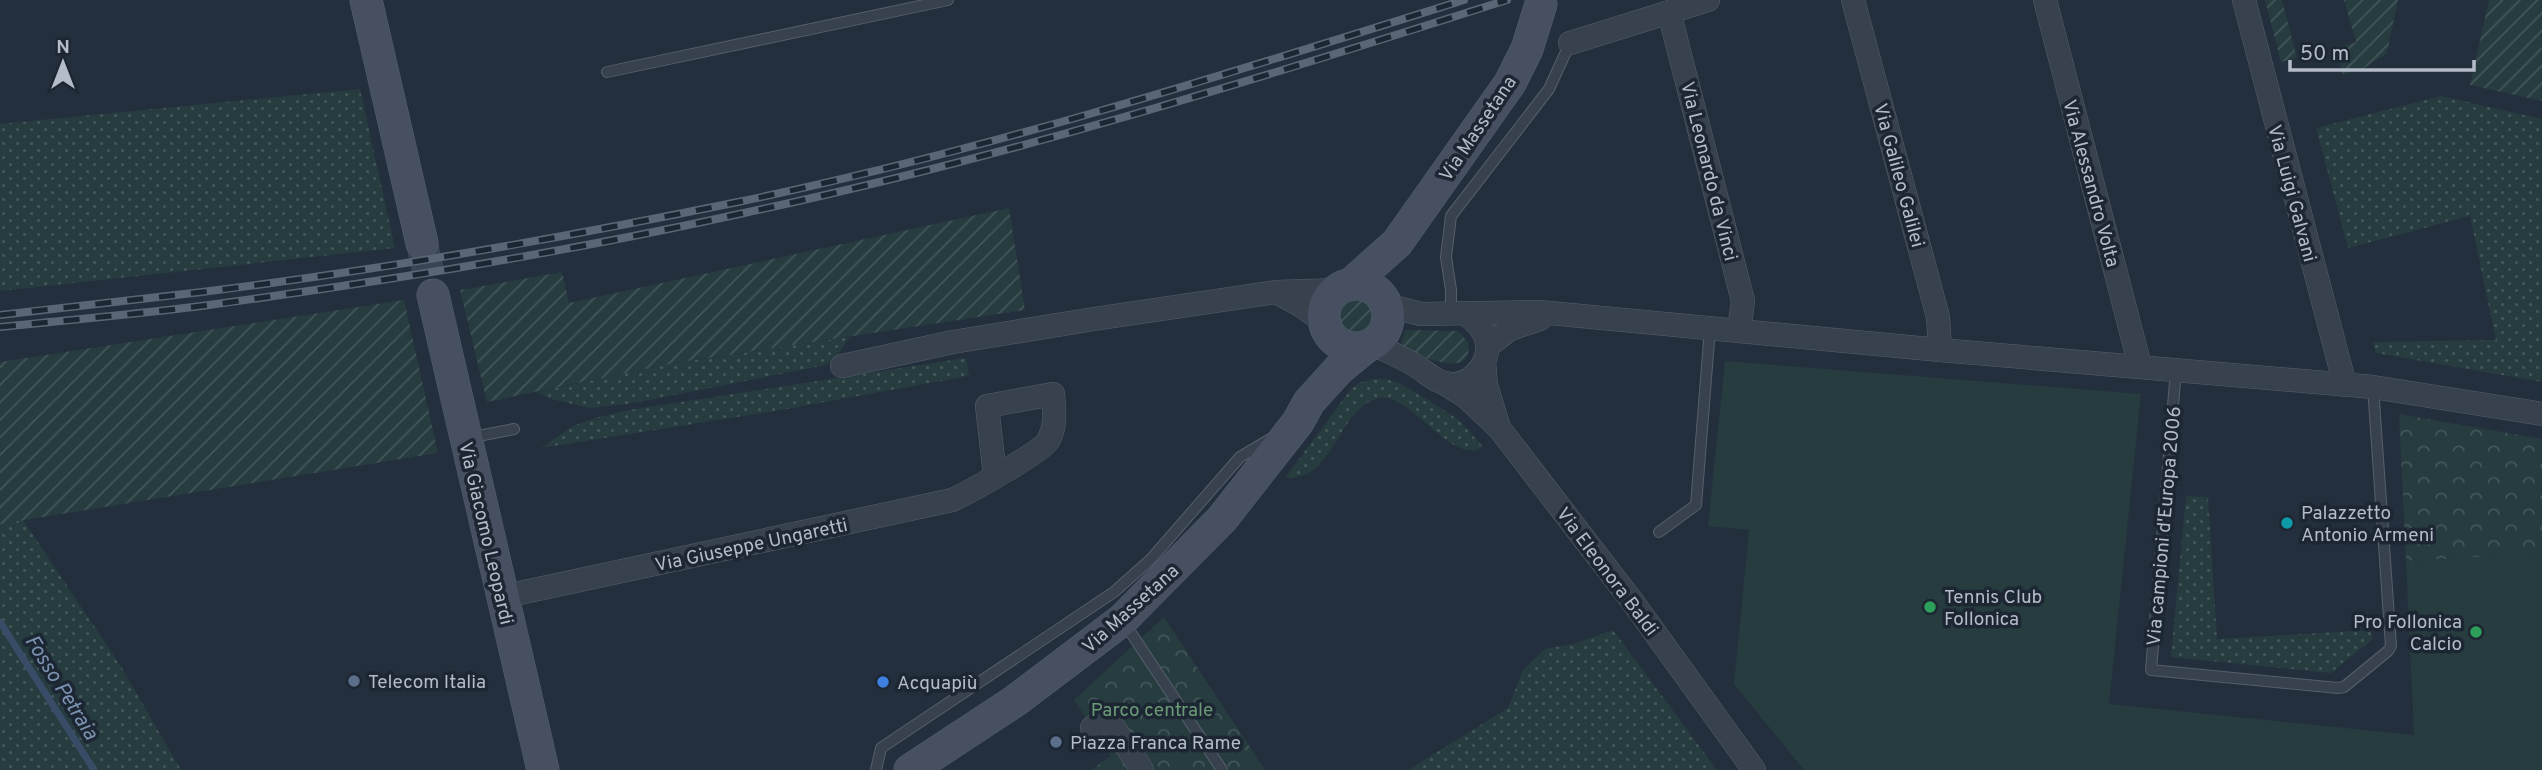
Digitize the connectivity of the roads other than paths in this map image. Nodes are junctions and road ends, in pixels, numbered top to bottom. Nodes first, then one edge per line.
1 (366, 0) edge
2 (948, 0) edge
3 (1708, 0) edge
4 (1853, 0) edge
5 (2045, 0) edge
6 (2244, 0) edge
7 (1541, 4) dead end
8 (1669, 12) junction
9 (1570, 43) joint
10 (607, 72) dead end
11 (422, 243) tunnel mouth
12 (1397, 243) junction
13 (1344, 287) junction
14 (1276, 292) junction
15 (433, 295) tunnel mouth
16 (1383, 300) junction
17 (1456, 313) junction
18 (1561, 314) junction
19 (1325, 325) junction
20 (1710, 328) junction
21 (1739, 330) junction
22 (1370, 345) junction
23 (1940, 350) junction
24 (1486, 354) junction
25 (842, 366) dead end
26 (2140, 366) junction
27 (2176, 370) junction
28 (1444, 383) junction
29 (2345, 385) junction
30 (2373, 387) junction
31 (1303, 412) junction
32 (2542, 414) edge
33 (1499, 428) junction
34 (514, 429) dead end
35 (465, 439) junction
36 (995, 476) dead end
37 (1659, 532) dead end
38 (501, 597) junction
39 (1122, 620) junction
40 (1092, 728) dead end
41 (543, 770) edge
42 (876, 770) edge
43 (910, 770) edge
44 (1142, 770) edge
45 (1222, 770) edge
46 (1754, 770) edge

1 - 11 main road
2 - 10 lane
3 - 8 street
4 - 23 street, Via Galileo Galilei
5 - 26 street, Via Alessandro Volta
6 - 29 street, Via Luigi Galvani
7 - 12 main road, Via Massetana
8 - 9 street
8 - 21 street, Via Leonardo da Vinci
9 - 17 lane
12 - 13 main road, Via Massetana
12 - 16 main road, Via Massetana
13 - 14 street
13 - 16 main road
13 - 19 main road, Via Massetana
14 - 19 street
14 - 25 street
15 - 35 main road, Via Giacomo Leopardi
16 - 17 street
16 - 22 main road, Via Massetana
17 - 18 street
17 - 24 street
18 - 20 street
18 - 24 street
19 - 22 main road
19 - 31 main road, Via Massetana
20 - 21 street
20 - 37 lane
21 - 23 street
22 - 28 street
22 - 31 main road, Via Massetana
23 - 26 street
24 - 28 street
24 - 33 street, Via Eleonora Baldi
26 - 27 street
27 - 29 street
27 - 30 lane, Via campioni d'Europa 2006
28 - 33 street
29 - 30 street
30 - 32 street
31 - 39 main road, Via Massetana
31 - 42 lane
33 - 46 street, Via Eleonora Baldi
34 - 35 lane
35 - 38 main road, Via Giacomo Leopardi
36 - 38 street, Via Giuseppe Ungaretti
38 - 41 main road, Via Giacomo Leopardi
39 - 43 main road, Via Massetana
39 - 45 lane
40 - 44 street

